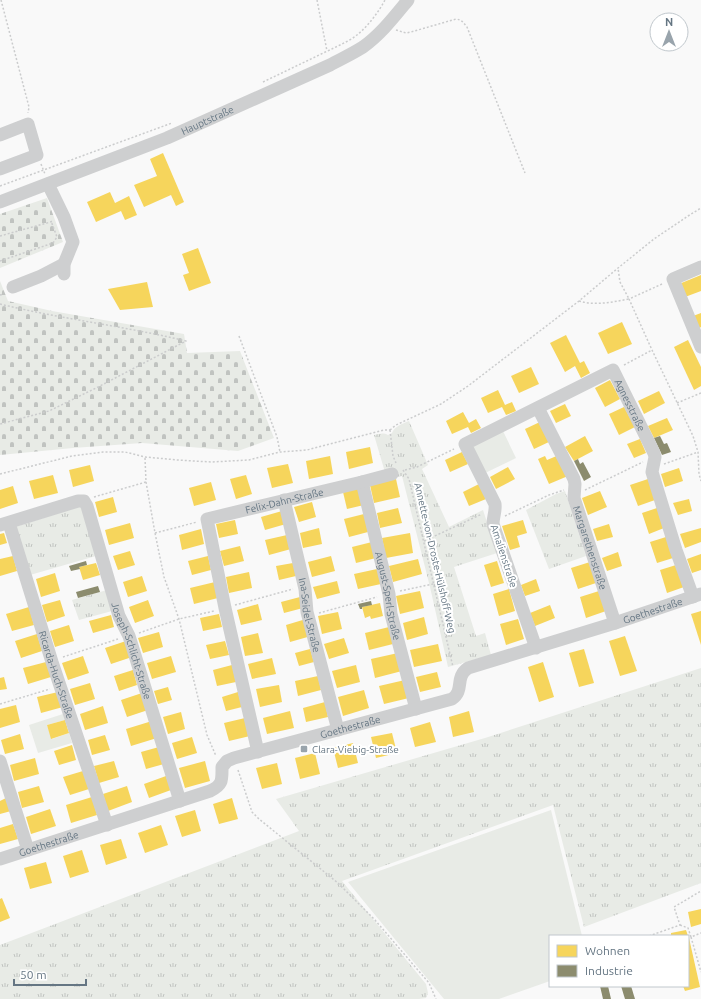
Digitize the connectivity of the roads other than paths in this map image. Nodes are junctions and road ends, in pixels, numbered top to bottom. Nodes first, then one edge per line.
1 (408, 0) edge
2 (401, 6) edge
3 (0, 135) edge
4 (0, 169) edge
5 (48, 184) junction
6 (0, 202) edge
7 (701, 267) edge
8 (9, 290) road end
9 (701, 347) edge
10 (538, 408) junction
11 (465, 444) joint
12 (398, 472) road end
13 (362, 482) junction
14 (284, 500) junction
15 (5, 524) edge
16 (697, 595) edge
17 (615, 623) junction
18 (536, 648) junction
19 (416, 709) junction
20 (338, 730) junction
21 (258, 752) junction
22 (0, 761) edge
23 (180, 801) junction
24 (107, 825) junction
25 (28, 850) junction
26 (0, 859) edge

1 - 2 street, Hauptstraße
2 - 5 street, Hauptstraße
3 - 4 street
5 - 6 street, Hauptstraße
5 - 8 street
7 - 9 street
10 - 11 street, Agnesstraße
10 - 16 street, Agnesstraße
10 - 17 street, Margarethenstraße
11 - 18 street, Amalienstraße
12 - 13 street, Felix-Dahn-Straße
13 - 14 street, Felix-Dahn-Straße
13 - 19 street, August-Sperl-Straße
14 - 20 street, Ina-Seidel-Straße
14 - 21 street, Felix-Dahn-Straße
15 - 23 street, Joseph-Schlicht-Straße
15 - 24 street, Ricarda-Huch-Straße
16 - 17 street, Goethestraße
17 - 18 street, Goethestraße
18 - 19 street, Goethestraße
19 - 20 street, Goethestraße
20 - 21 street, Goethestraße
21 - 23 street, Goethestraße
22 - 25 street
23 - 24 street, Goethestraße
24 - 25 street, Goethestraße
25 - 26 street, Goethestraße

